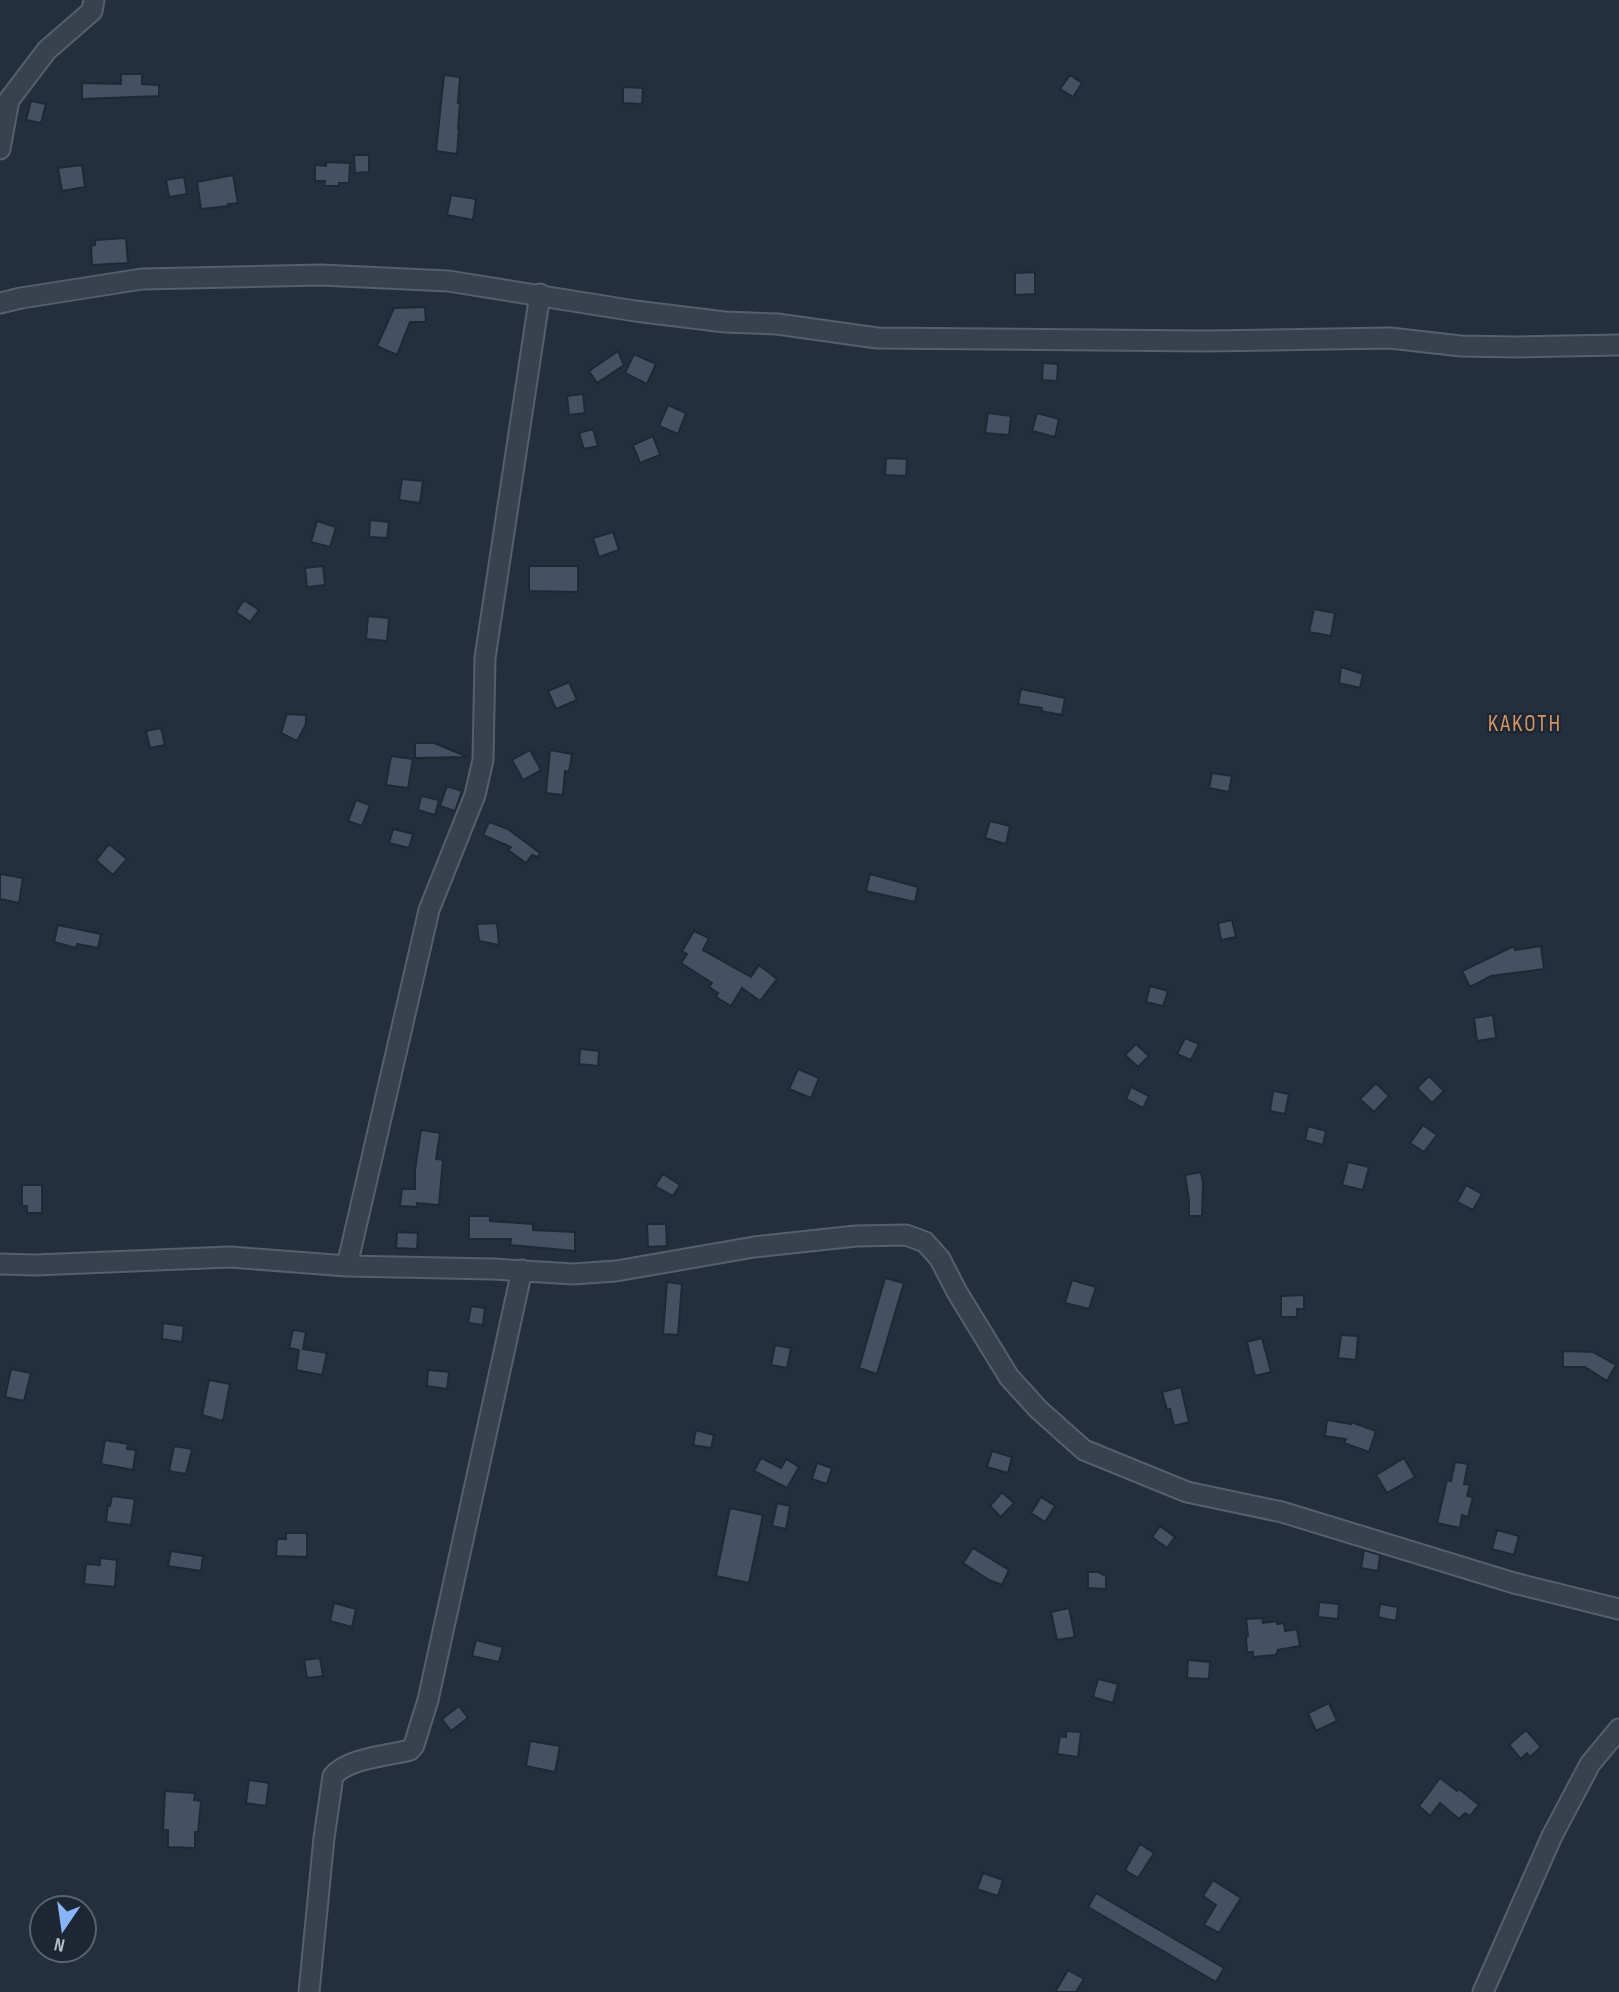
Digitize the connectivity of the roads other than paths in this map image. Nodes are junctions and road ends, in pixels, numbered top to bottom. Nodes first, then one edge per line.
1 (94, 0) edge
2 (0, 149) edge
3 (540, 294) junction
4 (0, 303) edge
5 (1619, 345) edge
6 (0, 1264) edge
7 (347, 1266) junction
8 (522, 1270) junction
9 (1619, 1609) edge
10 (1619, 1729) edge
11 (309, 1992) edge
12 (1483, 1992) edge

1 - 2 street
3 - 4 street
3 - 5 street
3 - 7 street
6 - 7 street
7 - 8 street
8 - 9 street
8 - 11 street
10 - 12 street

